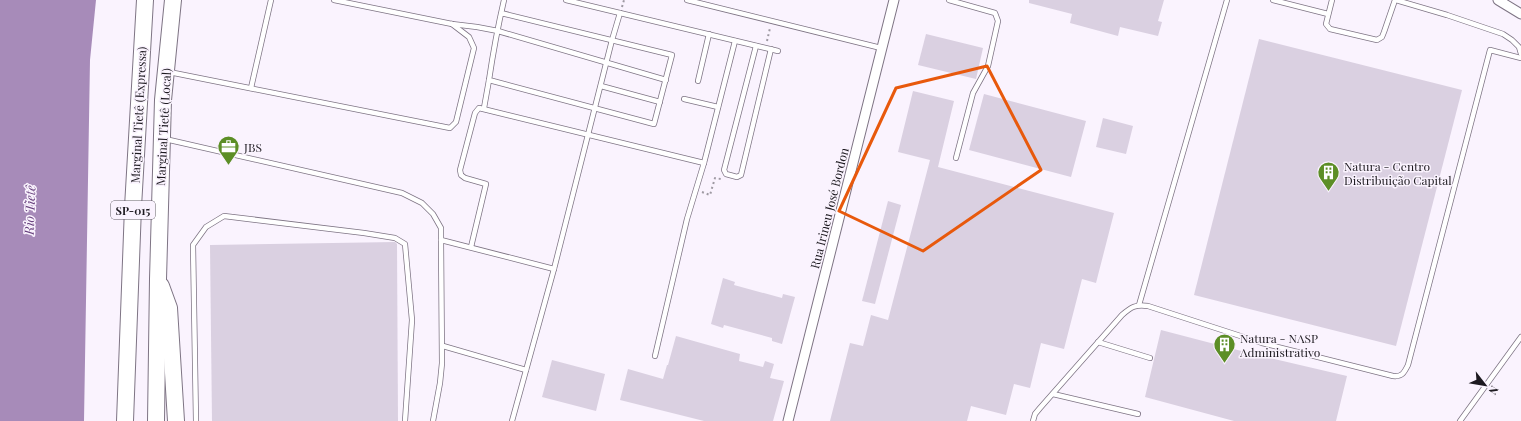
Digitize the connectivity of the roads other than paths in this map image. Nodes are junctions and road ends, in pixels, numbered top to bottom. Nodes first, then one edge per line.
1 (145, 0) edge
2 (173, 0) edge
3 (271, 0) edge
4 (334, 0) edge
5 (504, 0) edge
6 (566, 0) edge
7 (688, 0) edge
8 (894, 0) edge
9 (949, 0) edge
10 (1227, 0) edge
11 (1273, 0) edge
12 (1332, 0) edge
13 (1395, 0) edge
14 (1498, 0) edge
15 (501, 13) junction
16 (620, 13) junction
17 (1328, 14) junction
18 (1521, 14) edge
19 (452, 24) junction
20 (498, 31) junction
21 (709, 34) junction
22 (612, 40) junction
23 (735, 41) junction
24 (756, 46) junction
25 (882, 48) junction
26 (771, 49) junction
27 (778, 51) dead end
28 (1521, 54) edge
29 (1521, 58) edge
30 (607, 63) junction
31 (165, 71) junction
32 (489, 80) junction
33 (666, 80) junction
34 (698, 81) dead end
35 (601, 86) junction
36 (251, 88) junction
37 (684, 99) dead end
38 (660, 102) junction
39 (718, 107) junction
40 (484, 108) junction
41 (596, 108) junction
42 (588, 135) junction
43 (161, 138) junction
44 (956, 158) dead end
45 (704, 163) junction
46 (441, 240) junction
47 (471, 247) junction
48 (554, 269) junction
49 (158, 279) junction
50 (1139, 305) junction
51 (1521, 337) edge
52 (1098, 342) junction
53 (443, 346) junction
54 (655, 356) dead end
55 (1150, 358) dead end
56 (156, 364) junction
57 (526, 370) junction
58 (1053, 394) junction
59 (1138, 414) dead end
60 (124, 421) edge
61 (146, 421) edge
62 (156, 421) edge
63 (176, 421) edge
64 (196, 421) edge
65 (405, 421) edge
66 (433, 421) edge
67 (512, 421) edge
68 (788, 421) edge
69 (1033, 421) edge
70 (1460, 421) edge

1 - 60 highway, Marginal Tietê (Expressa) / SP-015
2 - 31 highway, Marginal Tietê (Local)
3 - 36 lane
4 - 19 lane
5 - 15 lane
6 - 16 lane
7 - 25 lane
8 - 25 street, Rua Irineu José Bordon
9 - 44 lane
10 - 50 lane
11 - 17 lane
12 - 17 lane
13 - 17 lane
13 - 28 lane
14 - 18 street
15 - 20 lane
15 - 22 lane
16 - 21 lane
16 - 22 lane
19 - 20 lane
19 - 36 lane
20 - 30 lane
20 - 32 lane
21 - 23 lane
21 - 34 lane
22 - 30 lane
22 - 33 lane
23 - 24 lane
23 - 39 lane
24 - 26 lane
24 - 26 lane
25 - 68 street, Rua Irineu José Bordon
26 - 27 lane
29 - 50 lane
30 - 33 lane
30 - 35 lane
31 - 36 lane
31 - 43 highway, Marginal Tietê (Local)
32 - 40 lane
32 - 41 lane
33 - 38 lane
35 - 38 lane
35 - 41 lane
37 - 39 lane
38 - 41 lane
39 - 45 lane
40 - 42 lane
40 - 47 lane
41 - 42 lane
42 - 45 lane
42 - 48 lane
43 - 46 lane
43 - 49 highway, Marginal Tietê (Local)
45 - 54 lane
46 - 47 lane
46 - 53 lane
47 - 48 lane
48 - 57 lane
49 - 56 highway, Marginal Tietê (Local)
49 - 63 highway
50 - 52 lane
51 - 70 lane
52 - 55 lane
52 - 58 lane
53 - 57 lane
53 - 66 lane
56 - 61 highway
56 - 62 highway
57 - 67 lane
58 - 59 lane
58 - 69 lane
64 - 65 lane

